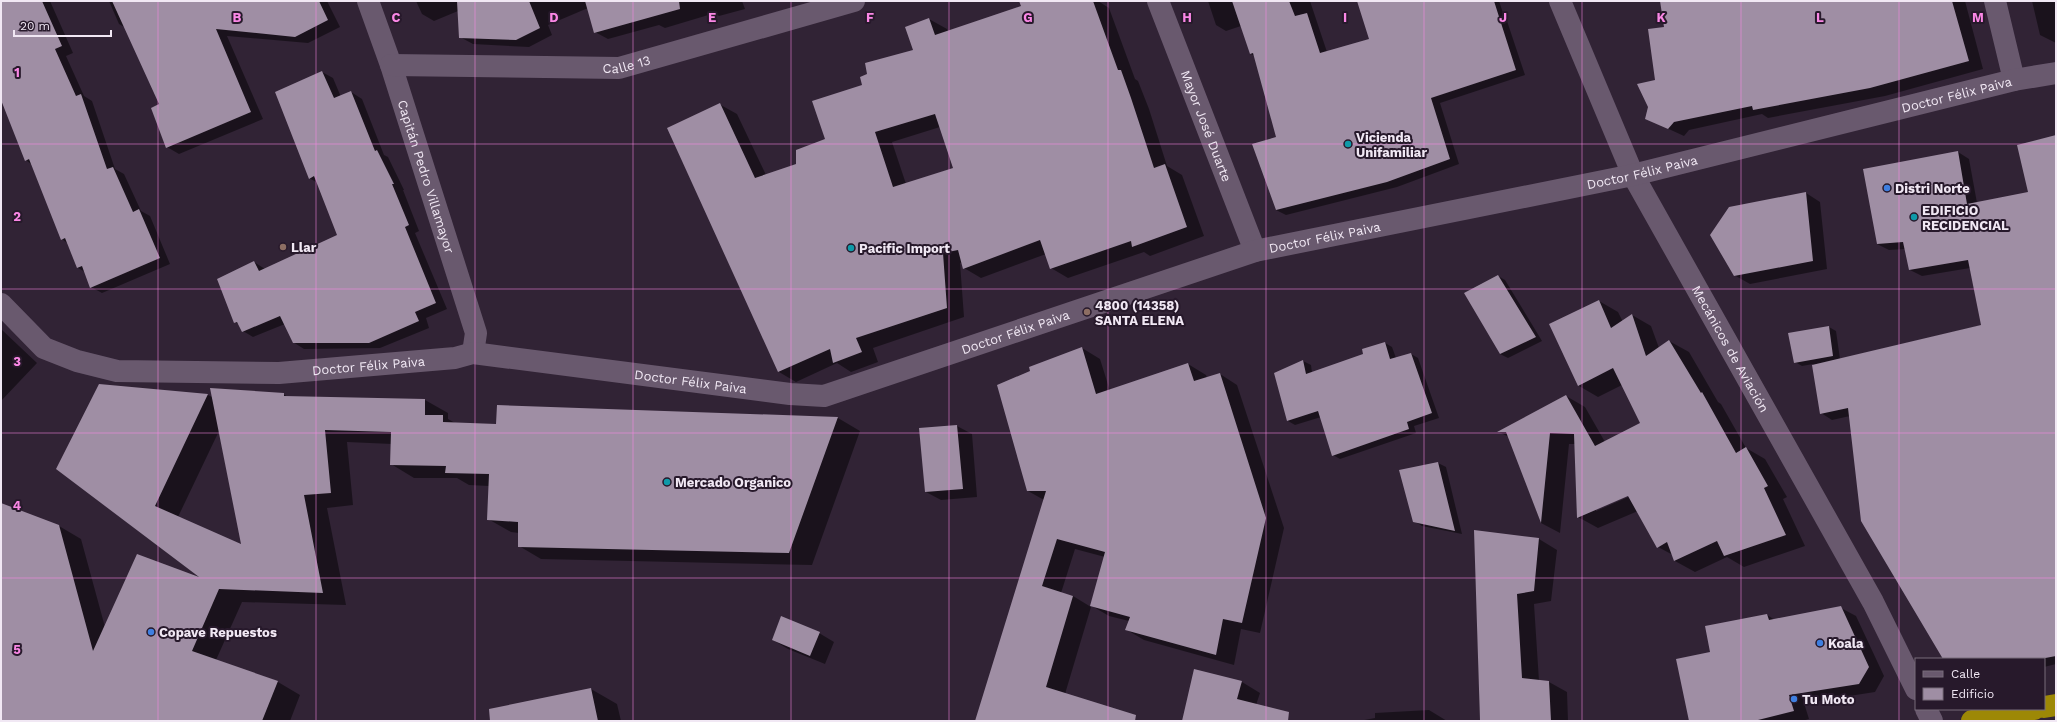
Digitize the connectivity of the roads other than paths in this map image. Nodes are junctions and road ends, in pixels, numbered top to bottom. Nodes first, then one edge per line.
1 (368, 1) edge
2 (854, 1) edge
3 (1158, 1) edge
4 (1560, 1) edge
5 (1995, 1) edge
6 (391, 65) junction
7 (2056, 73) edge
8 (2014, 80) junction
9 (1633, 175) junction
10 (1255, 251) junction
11 (1, 304) edge
12 (473, 353) junction
13 (1915, 687) edge
14 (2056, 705) edge
15 (2045, 707) edge
16 (1926, 710) edge
17 (2029, 710) edge
18 (1932, 721) edge
19 (1972, 721) edge

1 - 6 street, Capitán Pedro Villamayor
2 - 6 street, Calle 13
3 - 10 street, Mayor José Duarte
4 - 9 street, Mecánicos de Aviación
5 - 8 street
6 - 12 street, Capitán Pedro Villamayor
7 - 8 street, Doctor Félix Paiva
8 - 9 street, Doctor Félix Paiva
9 - 10 street, Doctor Félix Paiva
9 - 13 street, Mecánicos de Aviación
10 - 12 street, Doctor Félix Paiva
11 - 12 street, Doctor Félix Paiva
14 - 15 highway
16 - 18 street
17 - 19 highway

